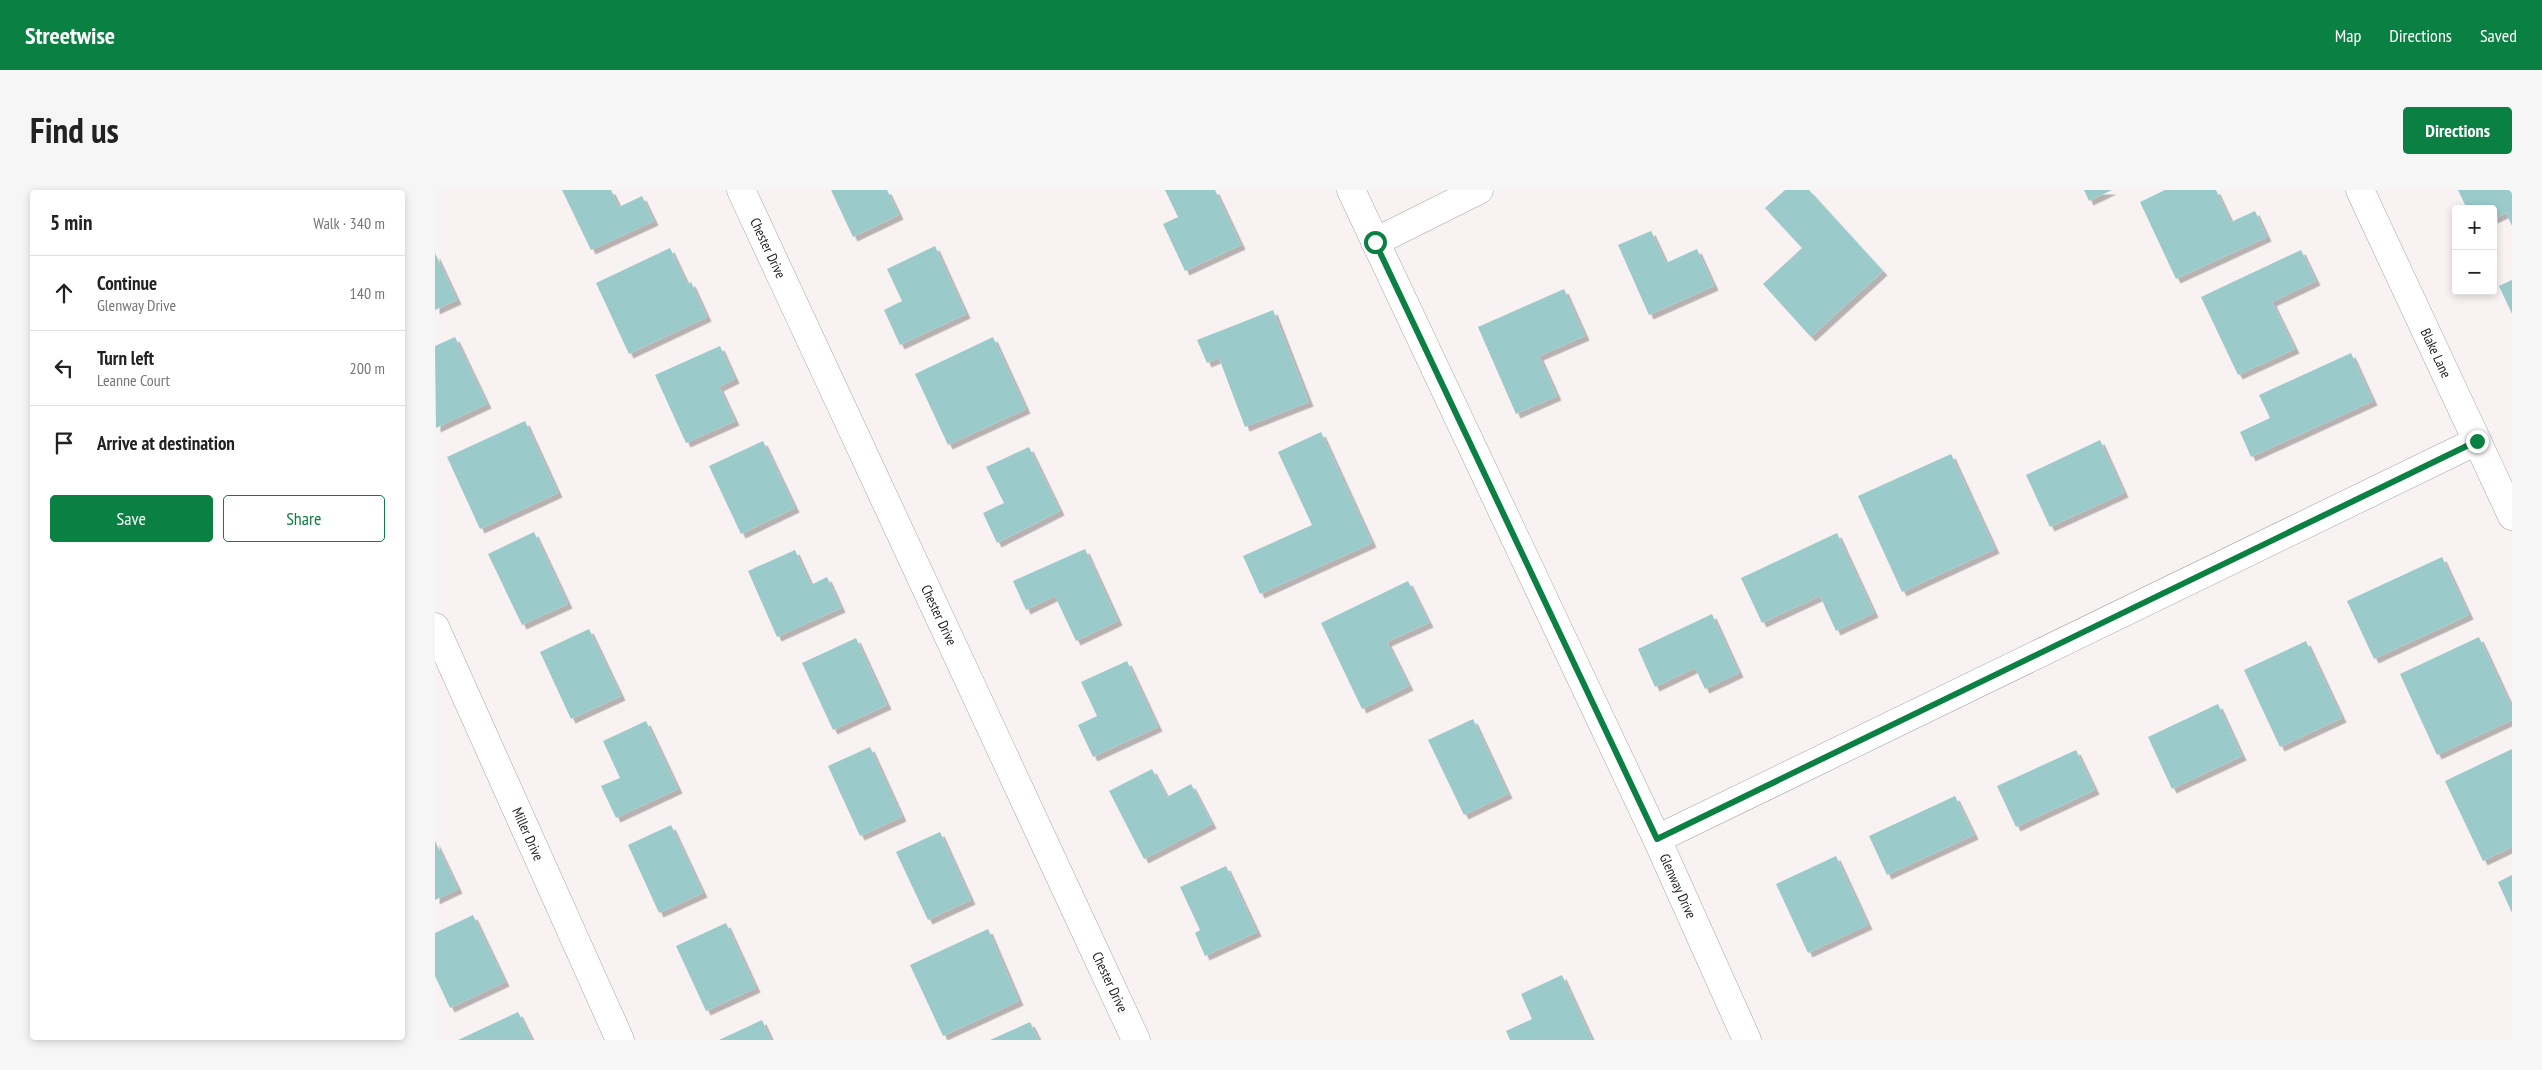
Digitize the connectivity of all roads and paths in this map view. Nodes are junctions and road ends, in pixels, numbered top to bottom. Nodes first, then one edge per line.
1 (741, 190) edge
2 (1351, 190) edge
3 (1479, 190) edge
4 (2360, 190) edge
5 (1375, 242) junction
6 (2477, 441) junction
7 (2512, 516) edge
8 (435, 627) edge
9 (1657, 839) junction
10 (620, 1040) edge
11 (1136, 1040) edge
12 (1747, 1040) edge

1 - 11 street, Chester Drive
2 - 5 street, Glenway Drive
3 - 5 street
4 - 6 street, Blake Lane
5 - 9 street, Glenway Drive
6 - 7 street, Blake Lane
6 - 9 street
8 - 10 street, Miller Drive
9 - 12 street, Glenway Drive

